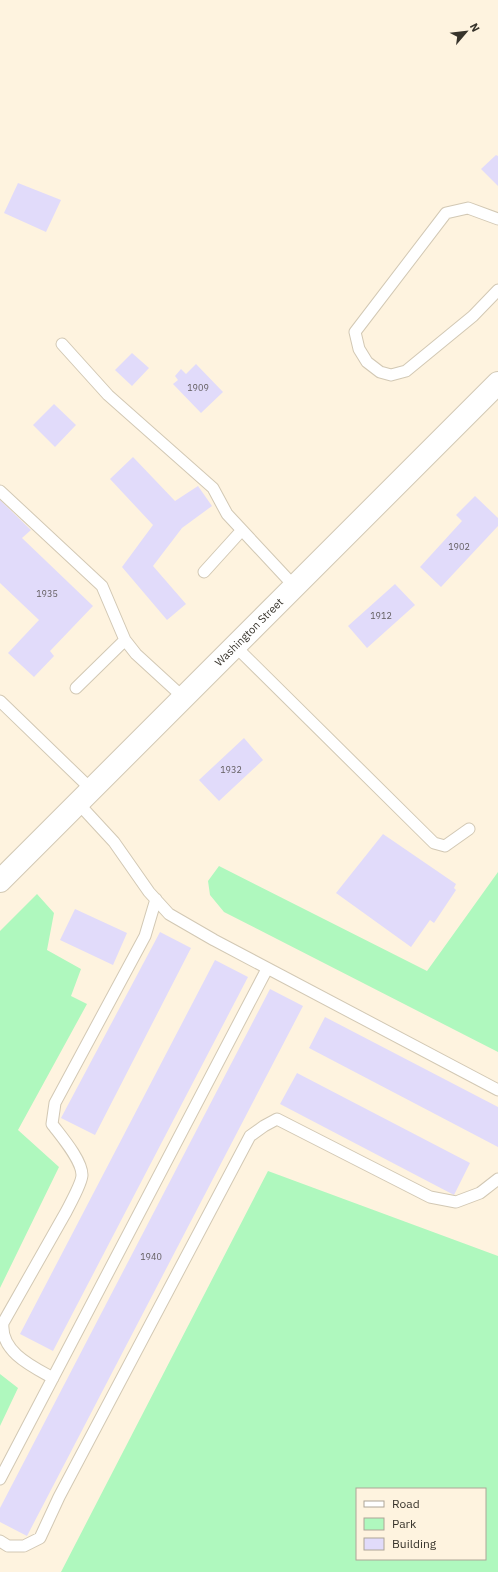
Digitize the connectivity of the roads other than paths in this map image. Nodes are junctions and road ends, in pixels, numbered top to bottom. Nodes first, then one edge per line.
1 (498, 219) edge
2 (498, 290) edge
3 (62, 344) dead end
4 (498, 383) edge
5 (0, 491) edge
6 (242, 530) junction
7 (204, 572) dead end
8 (295, 586) junction
9 (125, 640) junction
10 (235, 646) junction
11 (76, 688) dead end
12 (184, 698) junction
13 (0, 701) edge
14 (85, 796) junction
15 (469, 829) dead end
16 (0, 881) edge
17 (156, 899) junction
18 (267, 969) junction
19 (498, 1090) edge
20 (498, 1179) edge
21 (53, 1378) junction
22 (0, 1479) edge
23 (0, 1541) edge

1 - 2 lane
3 - 6 lane
4 - 8 main road, Washington Street
5 - 9 lane
6 - 7 lane
6 - 8 lane
8 - 10 main road, Washington Street
9 - 11 lane
9 - 12 lane
10 - 12 main road, Washington Street
10 - 15 lane
12 - 14 main road, Washington Street
13 - 14 lane
14 - 16 main road, Washington Street
14 - 17 lane
17 - 18 lane
17 - 21 lane
18 - 19 lane
18 - 21 lane
20 - 23 lane
21 - 22 lane

